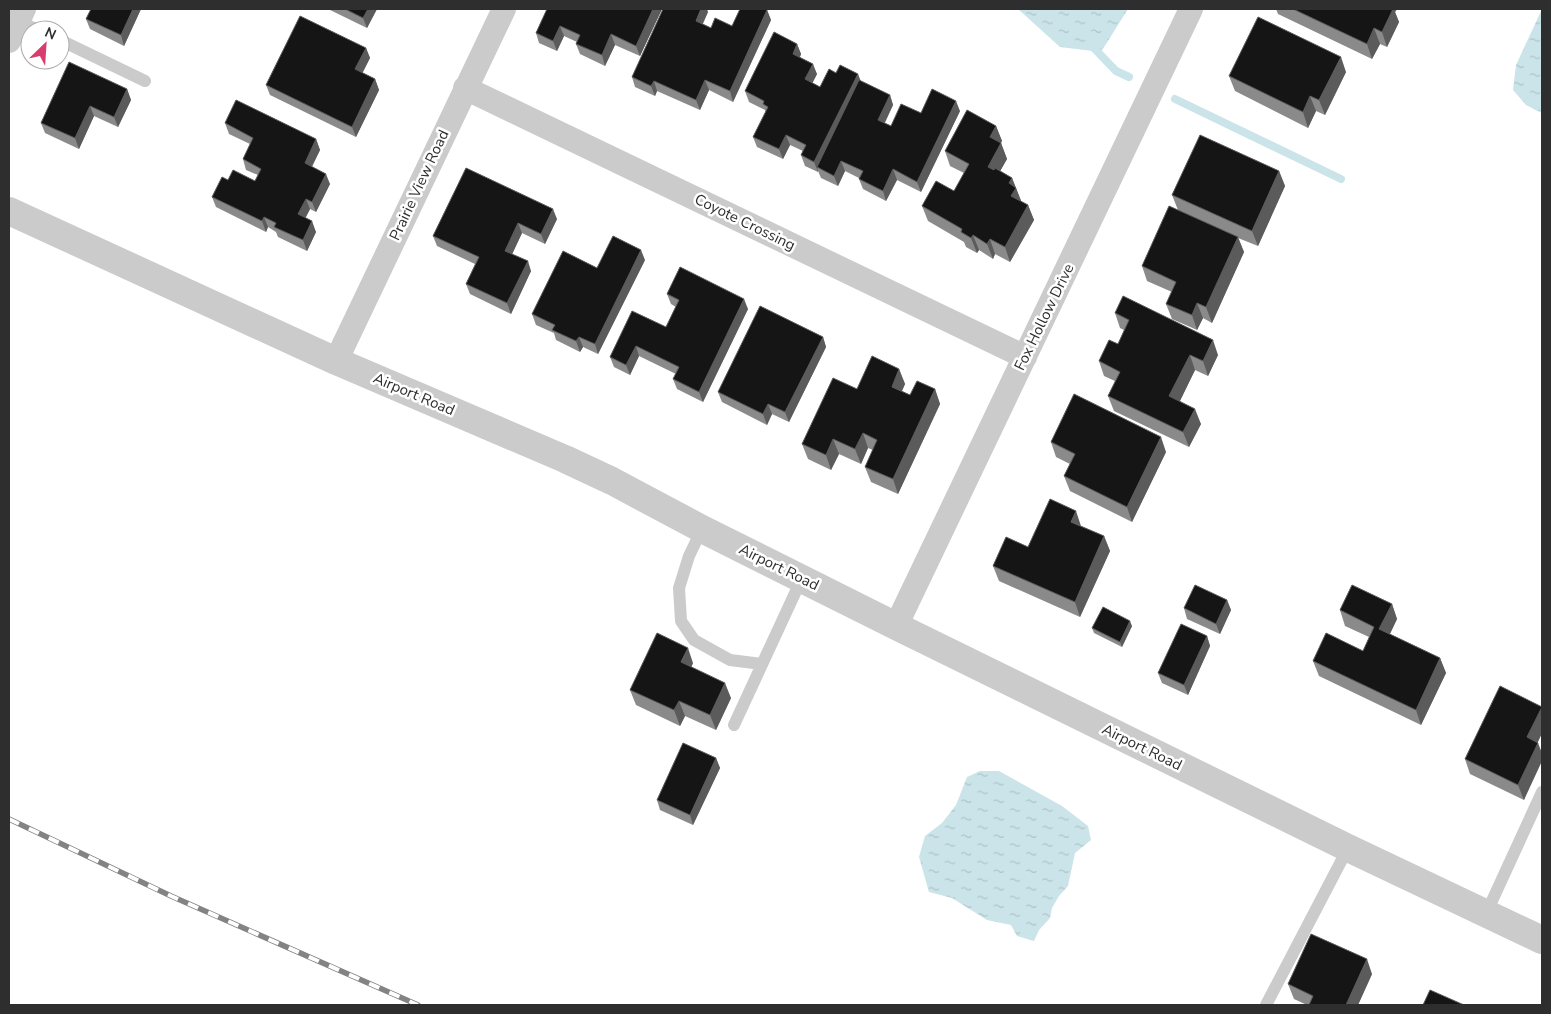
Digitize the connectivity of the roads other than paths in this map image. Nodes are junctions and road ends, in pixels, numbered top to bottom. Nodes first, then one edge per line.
1 (504, 9) edge
2 (1191, 9) edge
3 (70, 45) edge
4 (145, 81) dead end
5 (465, 88) junction
6 (9, 211) edge
7 (1025, 357) junction
8 (336, 361) junction
9 (702, 529) junction
10 (802, 578) junction
11 (896, 626) junction
12 (762, 664) junction
13 (734, 726) dead end
14 (1542, 792) edge
15 (1348, 848) junction
16 (1486, 914) junction
17 (1542, 940) edge
18 (1266, 1005) edge

1 - 5 street, Prairie View Road
2 - 7 street, Fox Hollow Drive
3 - 4 lane
5 - 7 street, Coyote Crossing
5 - 8 street, Prairie View Road
6 - 8 street, Airport Road
7 - 11 street, Fox Hollow Drive
8 - 9 street, Airport Road
9 - 10 street, Airport Road
9 - 12 lane
10 - 11 street, Airport Road
10 - 12 lane
11 - 15 street, Airport Road
12 - 13 lane
14 - 16 lane
15 - 16 street, Airport Road
15 - 18 lane
16 - 17 street, Airport Road

